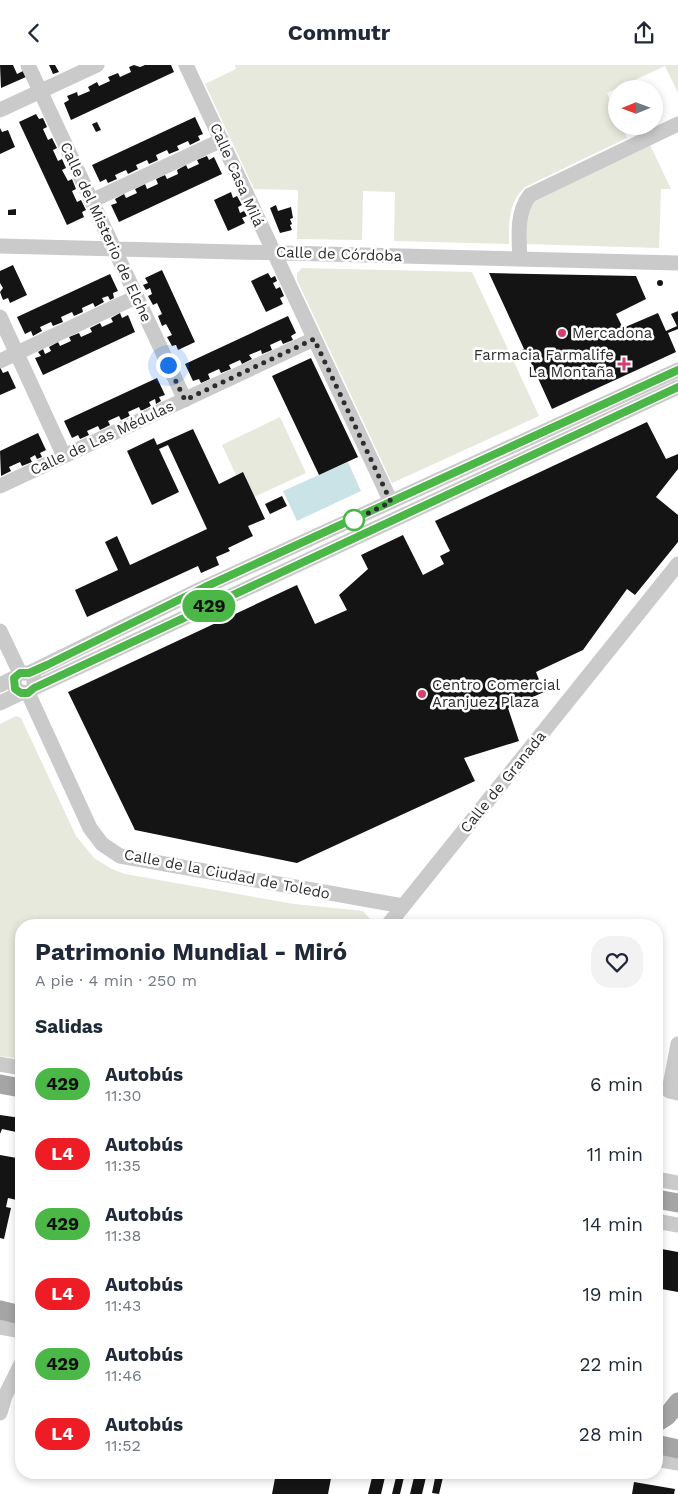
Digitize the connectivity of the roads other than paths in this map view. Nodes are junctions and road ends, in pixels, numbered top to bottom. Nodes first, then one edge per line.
1 (28, 65) edge
2 (98, 65) edge
3 (186, 65) edge
4 (41, 91) junction
5 (0, 110) edge
6 (678, 124) edge
7 (222, 140) junction
8 (91, 201) junction
9 (0, 246) edge
10 (114, 249) junction
11 (272, 252) junction
12 (520, 259) junction
13 (678, 263) edge
14 (136, 297) junction
15 (0, 317) edge
16 (314, 339) junction
17 (17, 353) junction
18 (0, 361) edge
19 (678, 370) edge
20 (678, 387) edge
21 (185, 400) junction
22 (64, 456) junction
23 (0, 486) edge
24 (391, 502) junction
25 (678, 564) edge
26 (0, 631) edge
27 (21, 675) junction
28 (0, 685) edge
29 (28, 691) junction
30 (0, 703) edge
31 (403, 906) junction
32 (393, 919) edge
33 (678, 1044) edge
34 (0, 1064) edge
35 (15, 1067) edge
36 (0, 1084) edge
37 (15, 1087) edge
38 (668, 1091) edge
39 (663, 1180) edge
40 (678, 1183) edge
41 (663, 1200) edge
42 (678, 1203) edge
43 (663, 1222) edge
44 (678, 1225) edge
45 (0, 1310) edge
46 (15, 1314) edge
47 (0, 1327) edge
48 (15, 1330) edge
49 (15, 1376) edge
50 (678, 1402) edge
51 (0, 1413) edge
52 (663, 1419) edge
53 (663, 1446) edge
54 (678, 1449) edge
55 (663, 1460) edge
56 (678, 1463) edge

1 - 4 street, Calle del Misterio de Elche
2 - 4 street
3 - 7 street, Calle Casa Milá
4 - 5 street
4 - 8 street, Calle del Misterio de Elche
6 - 12 street
7 - 8 street
7 - 11 street, Calle Casa Milá
8 - 10 street, Calle del Misterio de Elche
9 - 10 street, Calle de Córdoba
10 - 11 street, Calle de Córdoba
10 - 14 street, Calle del Misterio de Elche
11 - 12 street, Calle de Córdoba
11 - 16 street, Calle Casa Milá
12 - 13 street, Calle de Córdoba
14 - 17 street
14 - 21 street, Calle del Misterio de Elche
15 - 17 street
16 - 21 street, Calle de Las Médulas
16 - 24 street, Calle Casa Milá
17 - 18 street
17 - 22 street
19 - 24 street
20 - 29 street
21 - 22 street, Calle de Las Médulas
22 - 23 street, Calle de Las Médulas
24 - 27 street
25 - 31 street, Calle de Granada
26 - 27 street
27 - 28 street
27 - 29 street, Calle de la Ciudad de Toledo
29 - 30 street
29 - 31 street, Calle de la Ciudad de Toledo
31 - 32 street
33 - 38 street
34 - 35 street
36 - 37 main road
39 - 40 street
41 - 42 main road
43 - 44 street
45 - 46 main road
47 - 48 street
49 - 51 street
50 - 52 main road
53 - 54 main road
55 - 56 street

